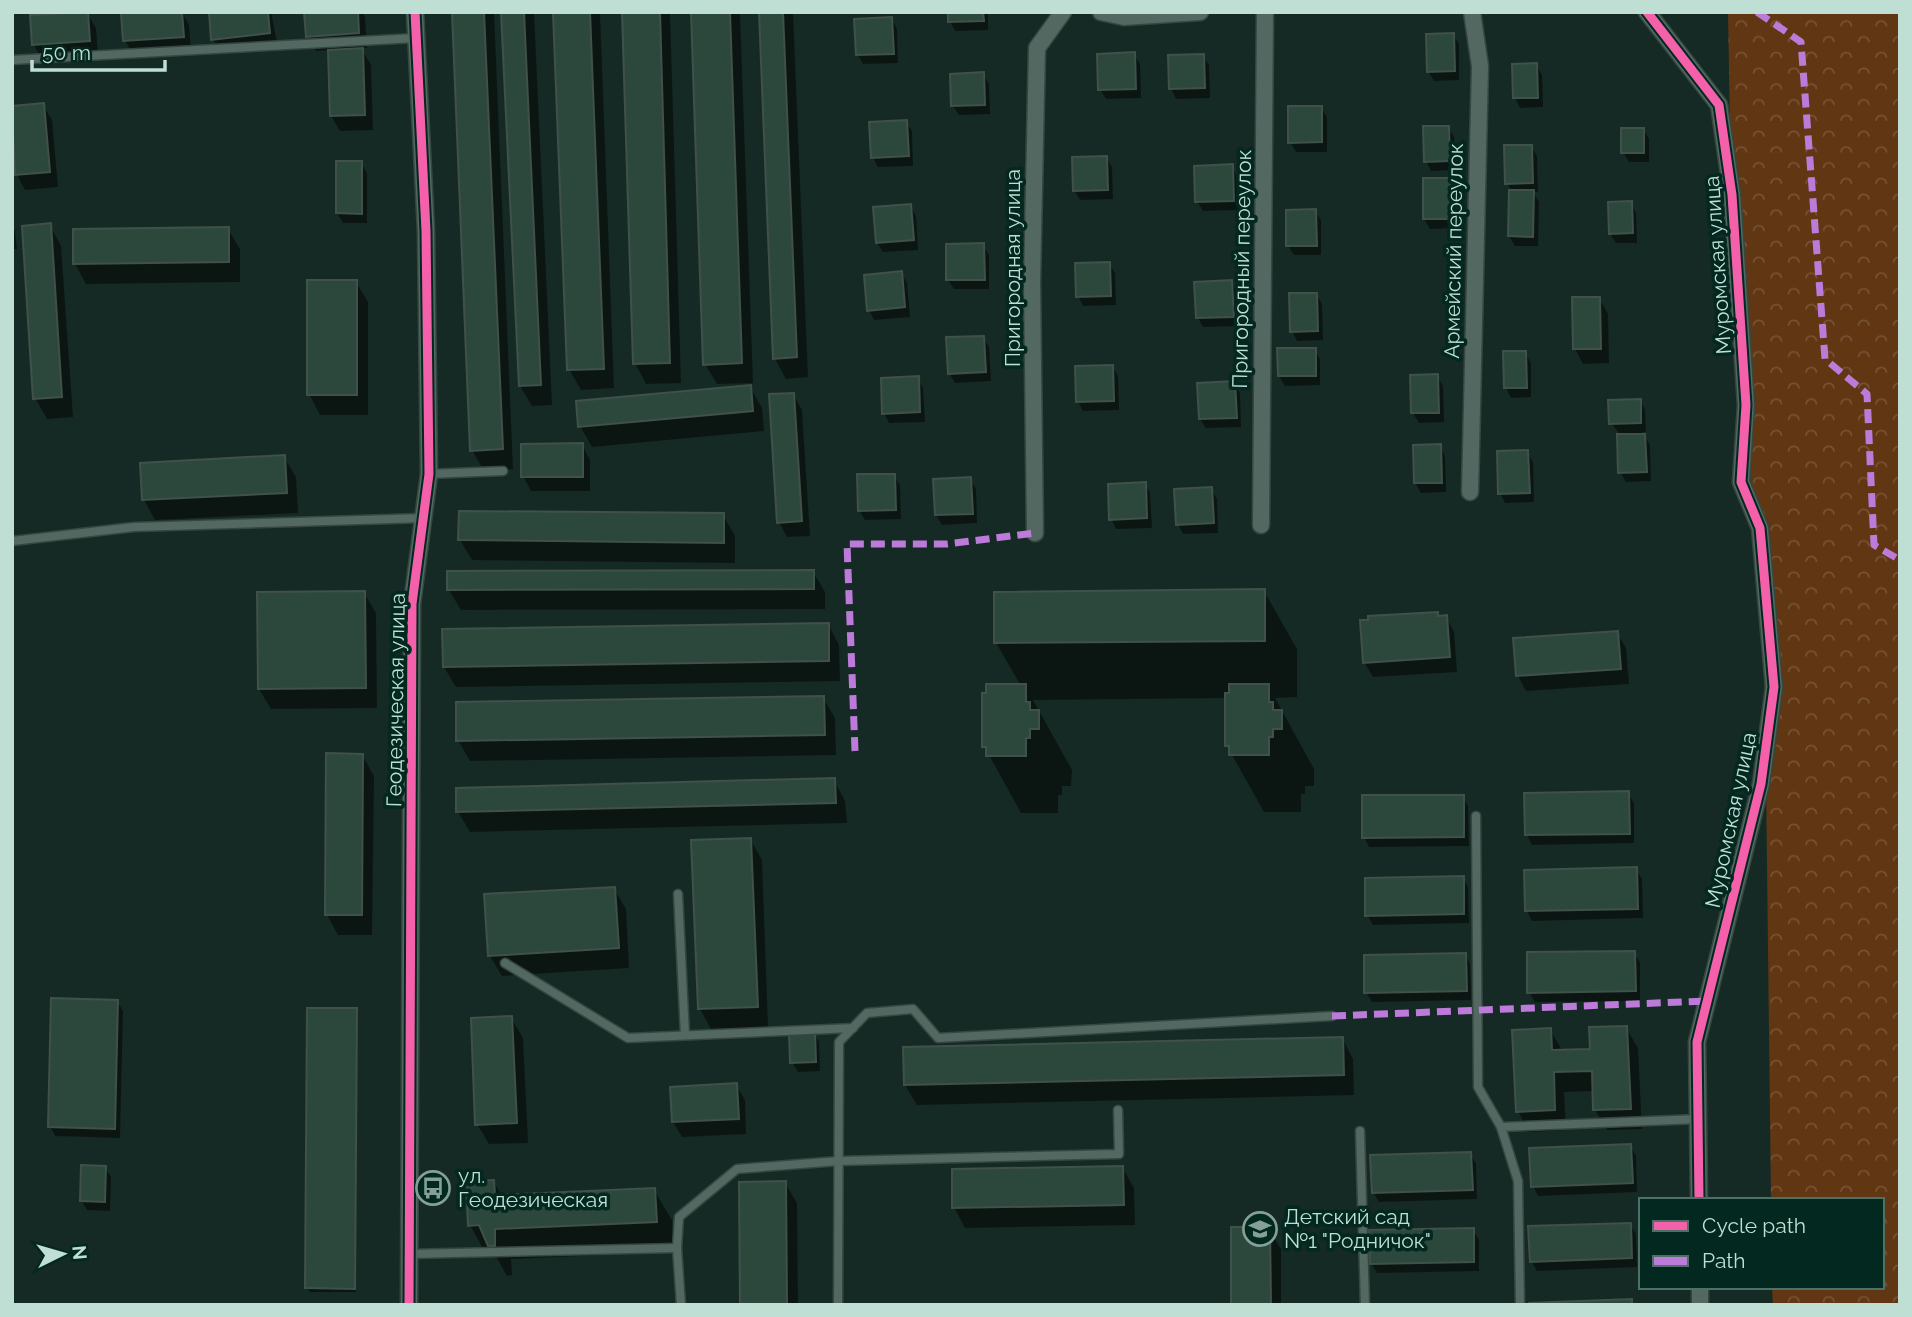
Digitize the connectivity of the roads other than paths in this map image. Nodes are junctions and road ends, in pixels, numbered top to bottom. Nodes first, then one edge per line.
1 (415, 12) edge
2 (1063, 12) edge
3 (1101, 12) edge
4 (1200, 12) edge
5 (1265, 12) edge
6 (1472, 12) edge
7 (1647, 12) edge
8 (416, 38) junction
9 (12, 60) edge
10 (503, 471) dead end
11 (429, 474) junction
12 (1470, 492) dead end
13 (424, 518) junction
14 (1261, 525) dead end
15 (1035, 533) dead end
16 (12, 541) edge
17 (1476, 816) dead end
18 (678, 894) dead end
19 (505, 963) dead end
20 (1332, 1016) dead end
21 (853, 1028) junction
22 (685, 1035) junction
23 (1118, 1110) dead end
24 (1699, 1119) junction
25 (1501, 1127) junction
26 (1360, 1131) dead end
27 (839, 1161) junction
28 (1699, 1198) edge
29 (677, 1248) junction
30 (409, 1254) junction
31 (409, 1305) edge
32 (681, 1305) edge
33 (838, 1305) edge
34 (1366, 1305) edge
35 (1520, 1305) edge

1 - 8 street, Геодезическая улица
2 - 15 street, Пригородная улица
3 - 4 street
5 - 14 street, Пригородный переулок
6 - 12 street, Армейский переулок
7 - 24 street, Муромская улица
8 - 9 lane
8 - 11 street, Геодезическая улица
10 - 11 lane
11 - 13 street, Геодезическая улица
13 - 16 lane
13 - 30 street, Геодезическая улица
17 - 25 lane
18 - 22 lane
19 - 22 lane
20 - 21 lane
21 - 22 lane
21 - 27 lane
23 - 27 lane
24 - 25 lane
24 - 28 street, Муромская улица
25 - 35 lane
26 - 34 lane
27 - 29 lane
27 - 33 lane
29 - 30 lane
29 - 32 lane
30 - 31 street, Геодезическая улица

